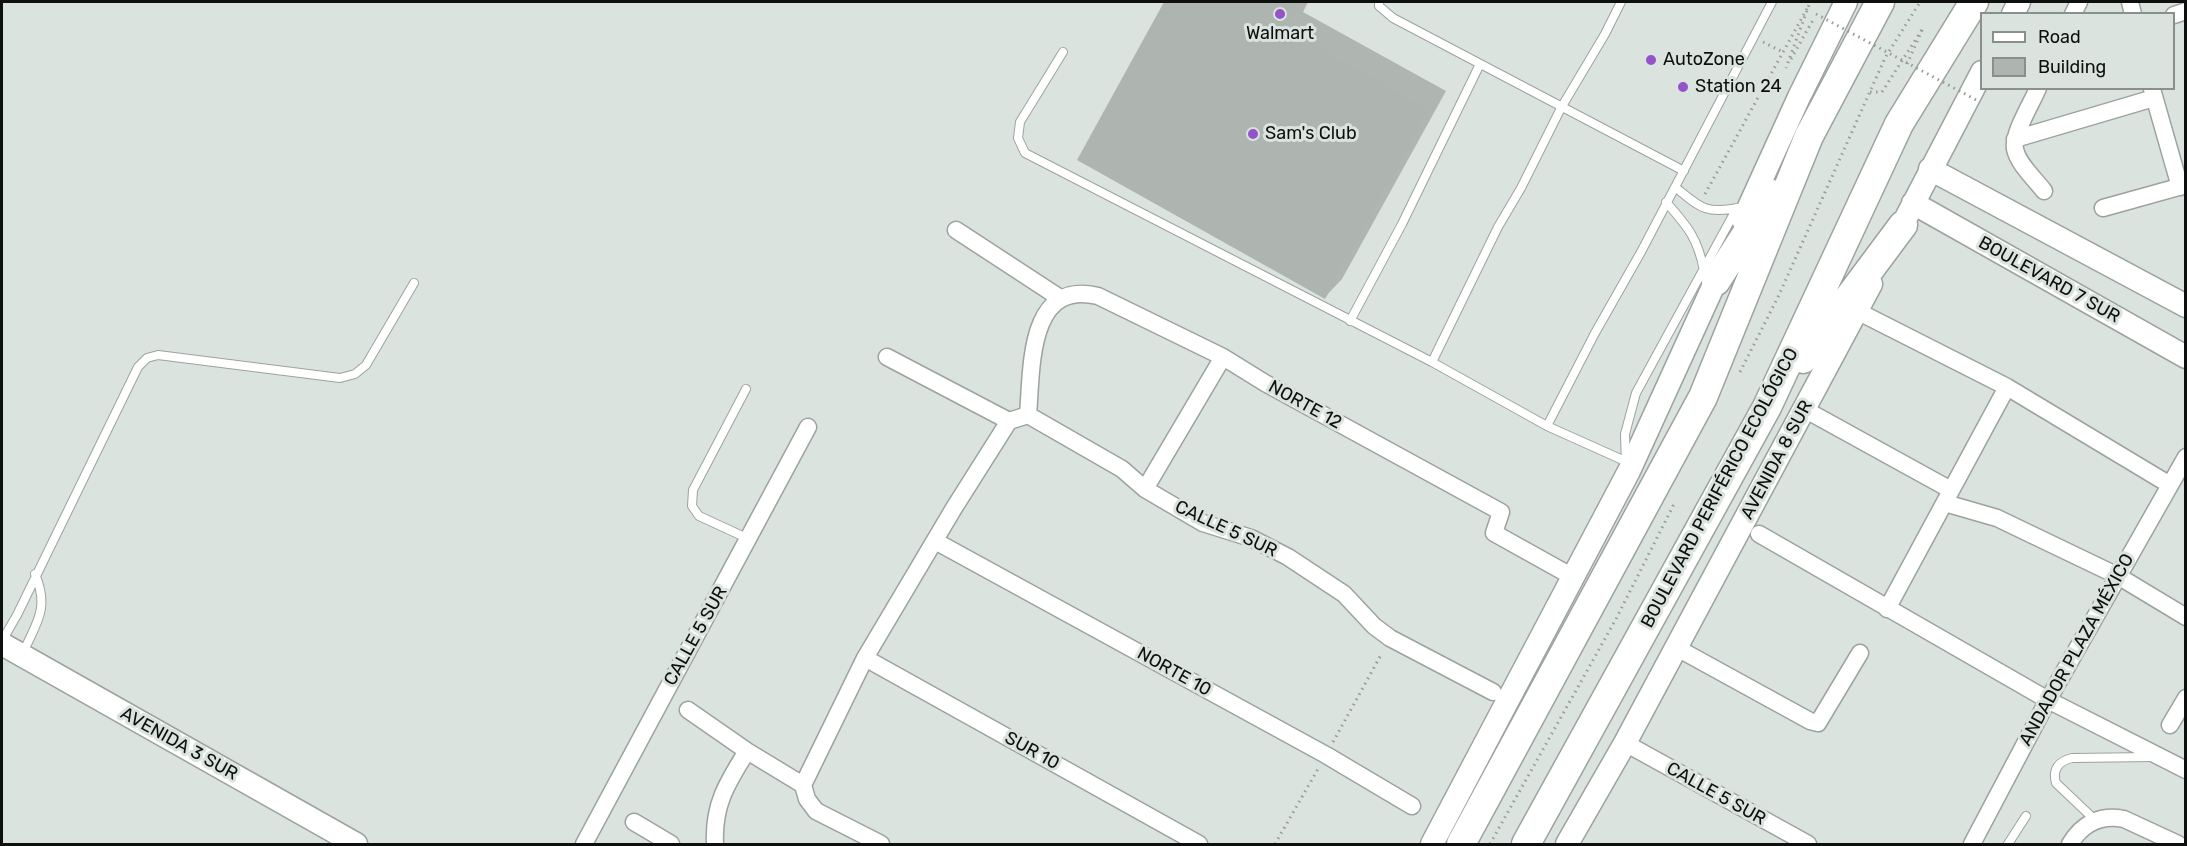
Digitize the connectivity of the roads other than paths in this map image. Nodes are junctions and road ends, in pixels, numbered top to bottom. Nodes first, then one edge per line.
1 (1379, 2) edge
2 (1621, 2) edge
3 (1772, 2) edge
4 (1846, 2) edge
5 (1880, 2) edge
6 (1974, 2) edge
7 (1063, 52) dead end
8 (1480, 64) junction
9 (1980, 76) edge
10 (2037, 90) edge
11 (2153, 93) edge
12 (1799, 97) junction
13 (1561, 108) junction
14 (1809, 136) junction
15 (2015, 139) junction
16 (1930, 169) junction
17 (1684, 171) junction
18 (2182, 186) edge
19 (1675, 187) junction
20 (2044, 191) dead end
21 (1666, 202) junction
22 (1738, 208) junction
23 (2103, 208) dead end
24 (1908, 214) junction
25 (956, 230) dead end
26 (1710, 276) junction
27 (414, 283) dead end
28 (1060, 298) junction
29 (2186, 306) edge
30 (1857, 311) junction
31 (1350, 321) junction
32 (887, 357) dead end
33 (1222, 357) junction
34 (2186, 357) edge
35 (1432, 362) junction
36 (2007, 387) junction
37 (746, 389) dead end
38 (1767, 406) junction
39 (1804, 409) junction
40 (1028, 415) junction
41 (1009, 421) junction
42 (1547, 426) junction
43 (808, 427) dead end
44 (2186, 457) edge
45 (1627, 466) junction
46 (2170, 485) junction
47 (1145, 489) junction
48 (1948, 496) junction
49 (1759, 534) dead end
50 (750, 539) junction
51 (935, 541) junction
52 (35, 574) junction
53 (1573, 576) junction
54 (2118, 576) junction
55 (1887, 609) junction
56 (2186, 616) edge
57 (2, 643) edge
58 (1677, 648) junction
59 (1860, 653) dead end
60 (21, 656) junction
61 (866, 658) junction
62 (1493, 692) dead end
63 (2186, 698) edge
64 (2048, 700) junction
65 (688, 710) dead end
66 (2170, 724) dead end
67 (1625, 743) junction
68 (747, 751) junction
69 (2159, 757) junction
70 (2186, 770) edge
71 (803, 785) junction
72 (1412, 806) dead end
73 (2026, 816) dead end
74 (634, 822) dead end
75 (2090, 823) junction
76 (357, 844) edge
77 (584, 844) edge
78 (670, 844) edge
79 (715, 844) edge
80 (881, 844) edge
81 (1199, 844) edge
82 (1432, 844) edge
83 (1461, 844) edge
84 (1526, 844) edge
85 (1567, 844) edge
86 (1808, 844) edge
87 (1972, 844) edge
88 (2008, 844) edge
89 (2070, 844) edge
90 (2178, 844) edge

1 - 8 lane
2 - 13 lane
3 - 17 lane
4 - 12 street
5 - 14 highway
6 - 38 highway, BOULEVARD PERIFÉRICO ECOLÓGICO
7 - 31 lane
8 - 13 lane
8 - 31 lane
9 - 16 street, AVENIDA 8 SUR
10 - 15 street
11 - 15 street
11 - 18 street
12 - 22 lane
12 - 26 street
13 - 17 lane
13 - 35 lane
14 - 26 highway
14 - 83 highway
15 - 20 street
16 - 24 street, AVENIDA 8 SUR
16 - 29 street
17 - 19 lane
18 - 23 street
19 - 21 lane
19 - 22 lane
21 - 26 lane
21 - 42 lane
22 - 26 lane
24 - 30 street, AVENIDA 8 SUR
24 - 34 street, BOULEVARD 7 SUR
24 - 38 highway
25 - 28 street
26 - 45 street
27 - 52 lane
28 - 33 street, NORTE 12
28 - 40 street
30 - 36 street
30 - 39 street, AVENIDA 8 SUR
31 - 35 lane
32 - 41 street
33 - 47 street
33 - 53 street, NORTE 12
35 - 42 lane
36 - 46 street
36 - 48 street
37 - 50 lane
38 - 84 highway, BOULEVARD PERIFÉRICO ECOLÓGICO
39 - 48 street
39 - 58 street, AVENIDA 8 SUR
40 - 41 street
40 - 47 street, CALLE 5 SUR
41 - 51 street
42 - 45 lane
43 - 50 street, CALLE 5 SUR
44 - 46 street, ANDADOR PLAZA MÉXICO
45 - 53 street
46 - 54 street, ANDADOR PLAZA MÉXICO
47 - 62 street, CALLE 5 SUR
48 - 54 street
48 - 55 street
49 - 55 street
50 - 77 street, CALLE 5 SUR
51 - 61 street
51 - 72 street, NORTE 10
52 - 57 lane
52 - 60 lane
53 - 82 street
54 - 56 street
54 - 64 street, ANDADOR PLAZA MÉXICO
55 - 64 street
57 - 60 street, AVENIDA 3 SUR
58 - 59 street
58 - 67 street, AVENIDA 8 SUR
60 - 76 street, AVENIDA 3 SUR
61 - 71 street
61 - 81 street, SUR 10
63 - 66 street
64 - 69 street
64 - 87 street, ANDADOR PLAZA MÉXICO
65 - 68 street
67 - 85 street, AVENIDA 8 SUR
67 - 86 street, CALLE 5 SUR
68 - 71 street
68 - 79 street
69 - 70 street
69 - 75 lane
71 - 80 street
73 - 88 lane
74 - 78 street
75 - 89 street
75 - 90 street

